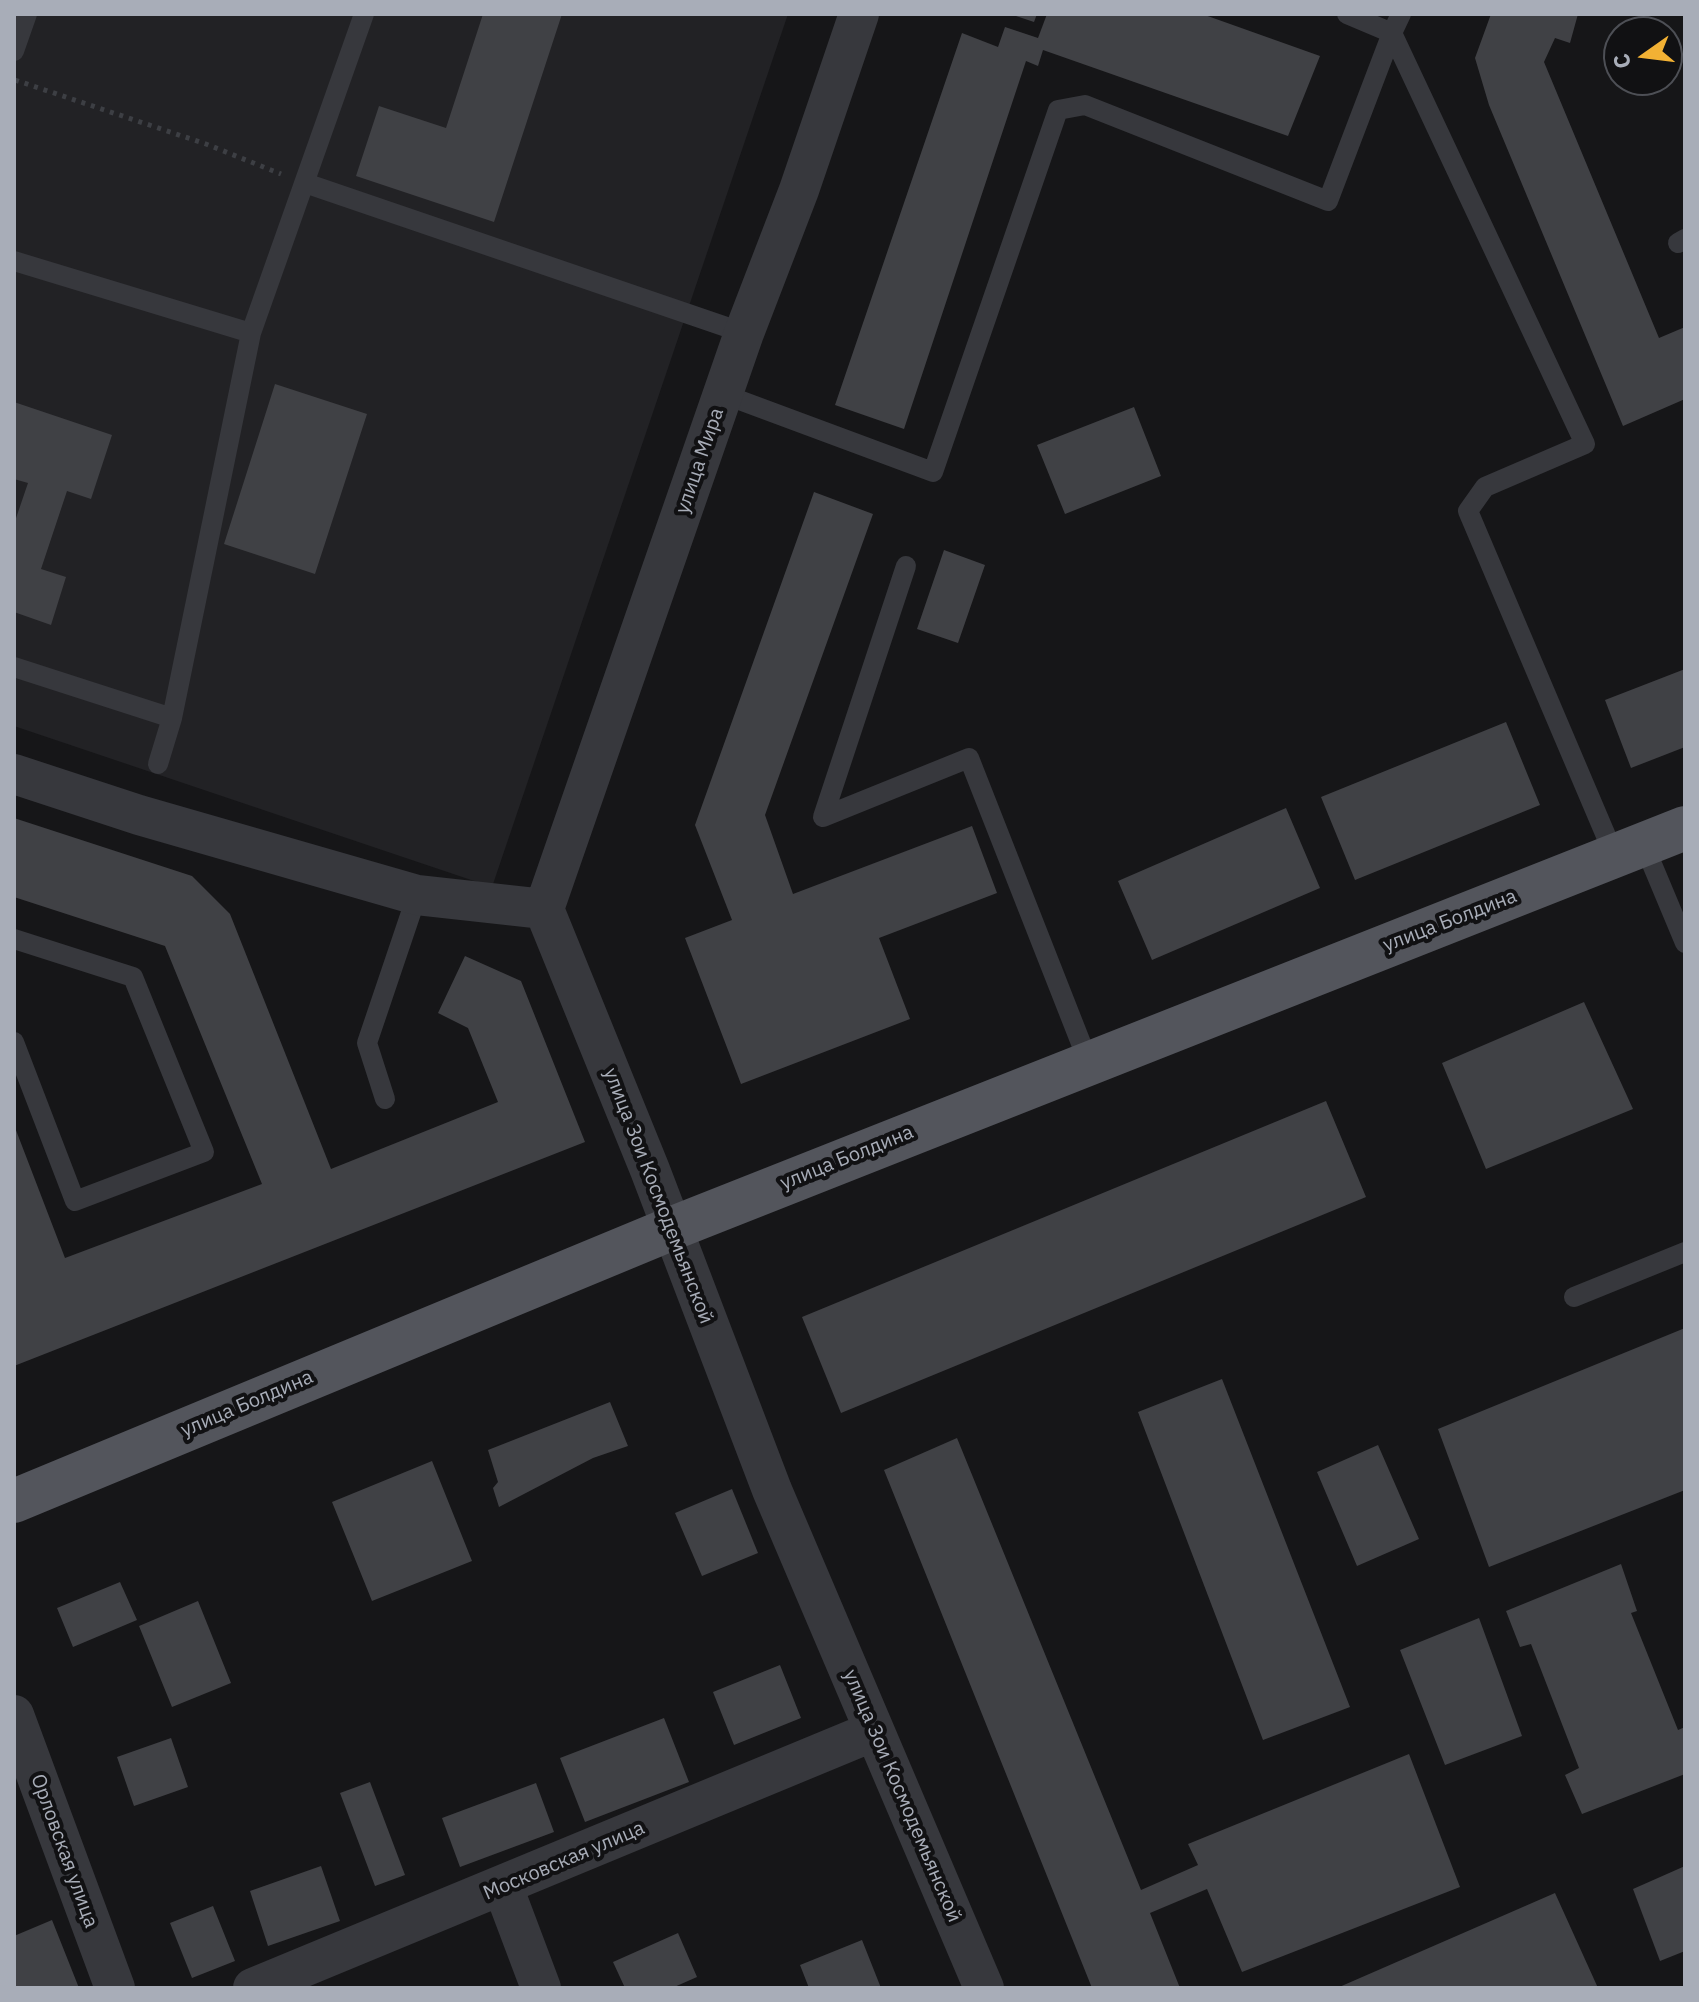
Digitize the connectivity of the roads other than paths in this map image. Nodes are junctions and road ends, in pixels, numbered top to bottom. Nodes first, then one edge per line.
1 (27, 14) edge
2 (364, 14) edge
3 (859, 14) edge
4 (1347, 14) edge
5 (1401, 14) edge
6 (1392, 33) junction
7 (14, 51) edge
8 (305, 183) junction
9 (14, 261) edge
10 (251, 333) junction
11 (744, 333) junction
12 (723, 394) junction
13 (906, 566) dead end
14 (14, 667) edge
15 (172, 718) junction
16 (158, 764) dead end
17 (14, 774) edge
18 (1685, 828) edge
19 (1629, 851) junction
20 (417, 895) junction
21 (544, 909) junction
22 (14, 939) edge
23 (1685, 943) edge
24 (14, 1042) edge
25 (1088, 1061) junction
26 (385, 1099) dead end
27 (673, 1228) junction
28 (1685, 1252) edge
29 (1574, 1297) dead end
30 (14, 1501) edge
31 (14, 1715) edge
32 (874, 1731) junction
33 (503, 1887) junction
34 (115, 1988) edge
35 (253, 1988) edge
36 (541, 1988) edge
37 (984, 1988) edge

1 - 7 lane
2 - 8 lane
3 - 11 street, улица Мира
4 - 6 lane
5 - 6 lane
6 - 12 lane
6 - 19 lane
8 - 10 lane
8 - 11 lane
9 - 10 lane
10 - 15 lane
11 - 12 street, улица Мира
12 - 21 street, улица Мира
13 - 25 lane
14 - 15 lane
15 - 16 lane
17 - 20 street
18 - 19 main road, улица Болдина
19 - 23 lane
19 - 25 main road, улица Болдина
20 - 21 street
20 - 26 lane
21 - 27 street, улица Зои Космодемьянской
22 - 24 lane
25 - 27 main road, улица Болдина
27 - 30 main road, улица Болдина
27 - 32 street, улица Зои Космодемьянской
28 - 29 lane
31 - 34 street, Орловская улица
32 - 33 street, Московская улица
32 - 37 street, улица Зои Космодемьянской
33 - 35 street, Московская улица
33 - 36 street

